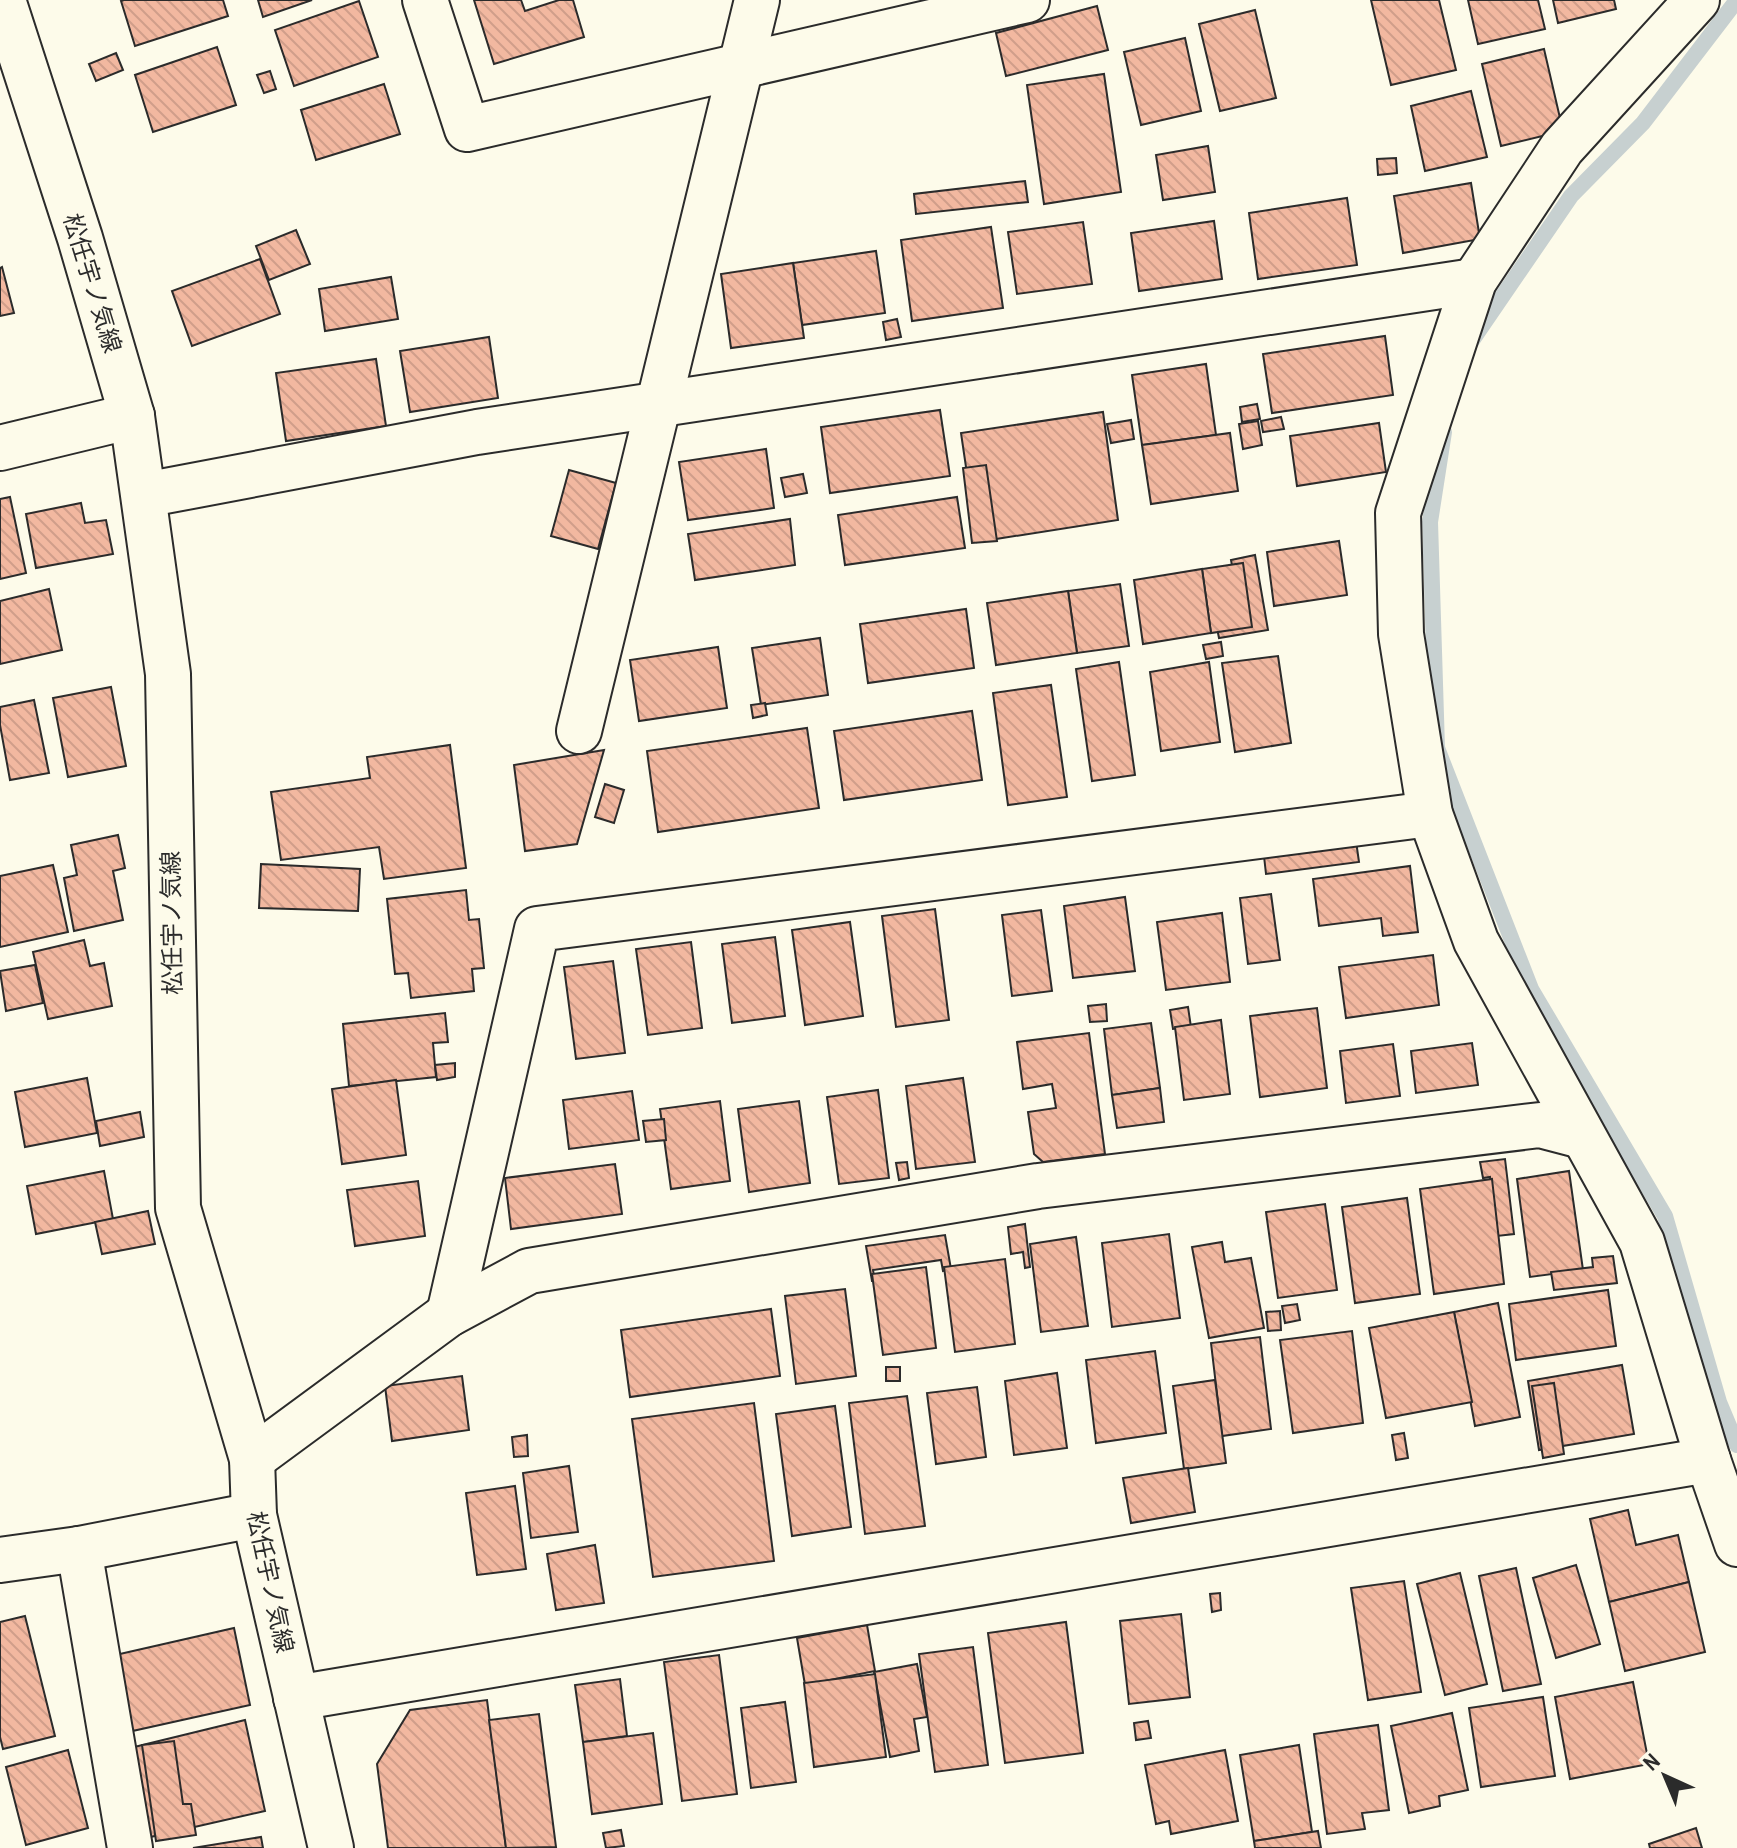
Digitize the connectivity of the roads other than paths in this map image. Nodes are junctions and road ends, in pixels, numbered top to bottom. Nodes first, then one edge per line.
1 (3, 0) edge
2 (425, 0) edge
3 (757, 0) edge
4 (1027, 0) edge
5 (1697, 0) edge
6 (743, 65) junction
7 (1474, 281) junction
8 (659, 404) junction
9 (132, 416) junction
10 (0, 448) edge
11 (144, 495) junction
12 (579, 731) dead end
13 (1430, 814) junction
14 (1582, 1136) junction
15 (449, 1314) junction
16 (252, 1459) junction
17 (1708, 1460) junction
18 (254, 1515) junction
19 (1737, 1544) edge
20 (79, 1549) junction
21 (0, 1560) edge
22 (296, 1698) junction
23 (130, 1848) edge
24 (331, 1848) edge

1 - 9 street, 松任宇ノ気線
2 - 6 street
3 - 6 street
4 - 6 street
5 - 7 street
6 - 8 street
7 - 8 street
7 - 13 street
8 - 11 street
8 - 12 street
9 - 10 street
9 - 11 street, 松任宇ノ気線
11 - 16 street, 松任宇ノ気線
13 - 14 street
13 - 15 street
14 - 15 street
14 - 17 street
15 - 16 street
16 - 18 street, 松任宇ノ気線
17 - 19 street
17 - 22 street
18 - 20 street
18 - 22 street, 松任宇ノ気線
20 - 21 street
20 - 23 street
22 - 24 street, 松任宇ノ気線

